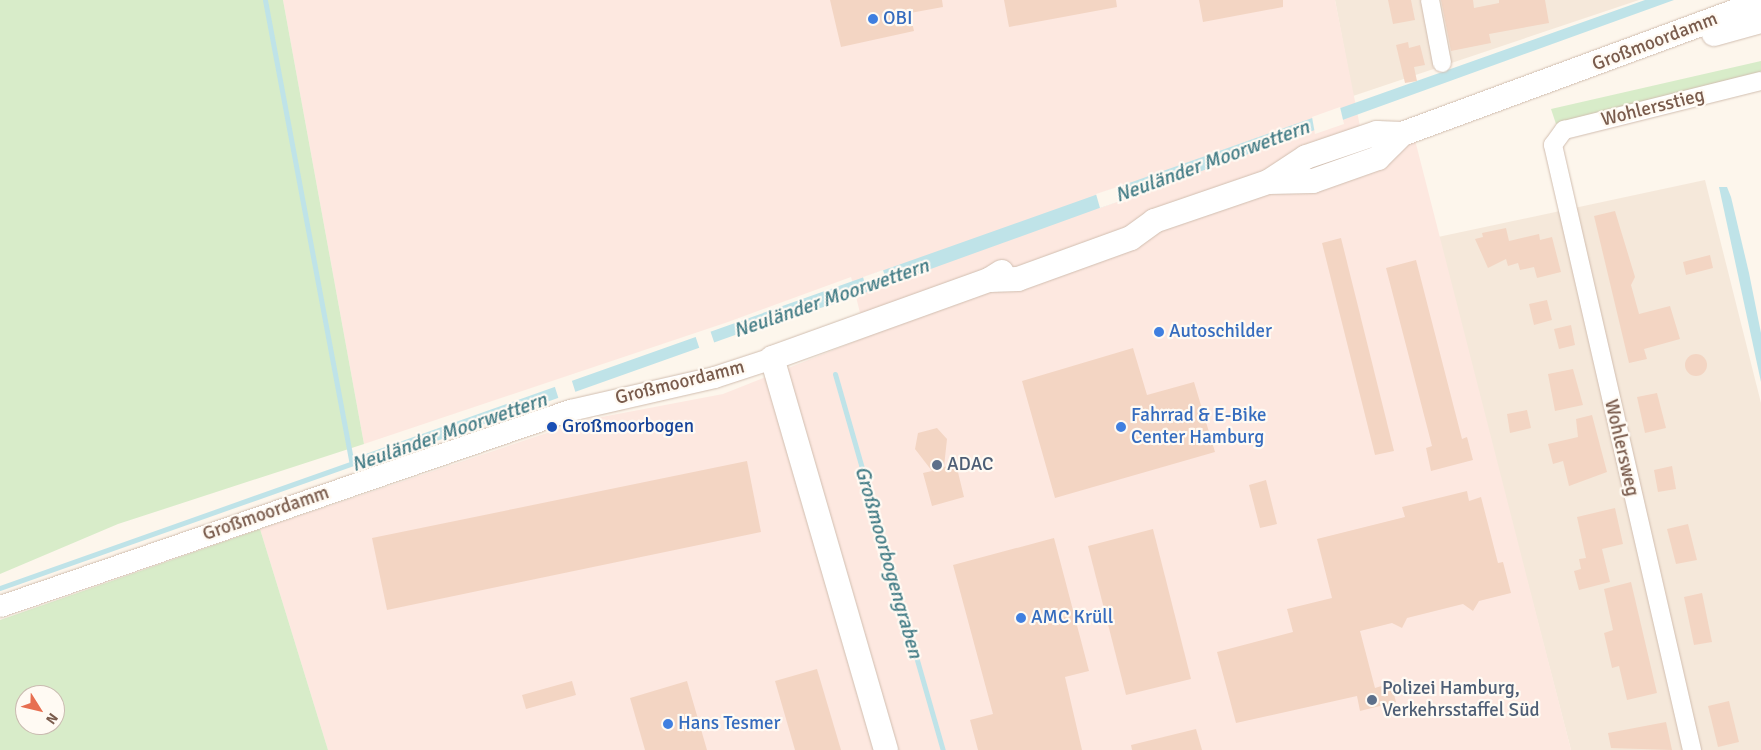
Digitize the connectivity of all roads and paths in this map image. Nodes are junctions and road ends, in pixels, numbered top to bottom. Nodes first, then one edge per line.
1 (1430, 0) edge
2 (1761, 2) edge
3 (1761, 21) edge
4 (1442, 63) dead end
5 (1578, 72) junction
6 (1761, 81) edge
7 (1402, 134) junction
8 (1553, 145) joint
9 (1268, 182) junction
10 (1154, 222) junction
11 (1116, 226) junction
12 (1102, 249) junction
13 (990, 280) junction
14 (772, 358) junction
15 (0, 606) edge
16 (886, 750) edge
17 (1692, 750) edge

1 - 4 street
2 - 5 main road, Großmoordamm
3 - 5 main road, Großmoordamm
5 - 7 main road, Großmoordamm
6 - 8 street, Wohlersstieg
7 - 9 main road, Großmoordamm
7 - 9 main road, Großmoordamm
8 - 17 street, Wohlersweg
9 - 10 main road, Großmoordamm
10 - 11 main road, Großmoordamm
10 - 12 main road, Großmoordamm
11 - 12 main road
11 - 13 main road, Großmoordamm
12 - 13 main road, Großmoordamm
13 - 14 main road, Großmoordamm
14 - 15 street, Großmoordamm
14 - 16 main road

